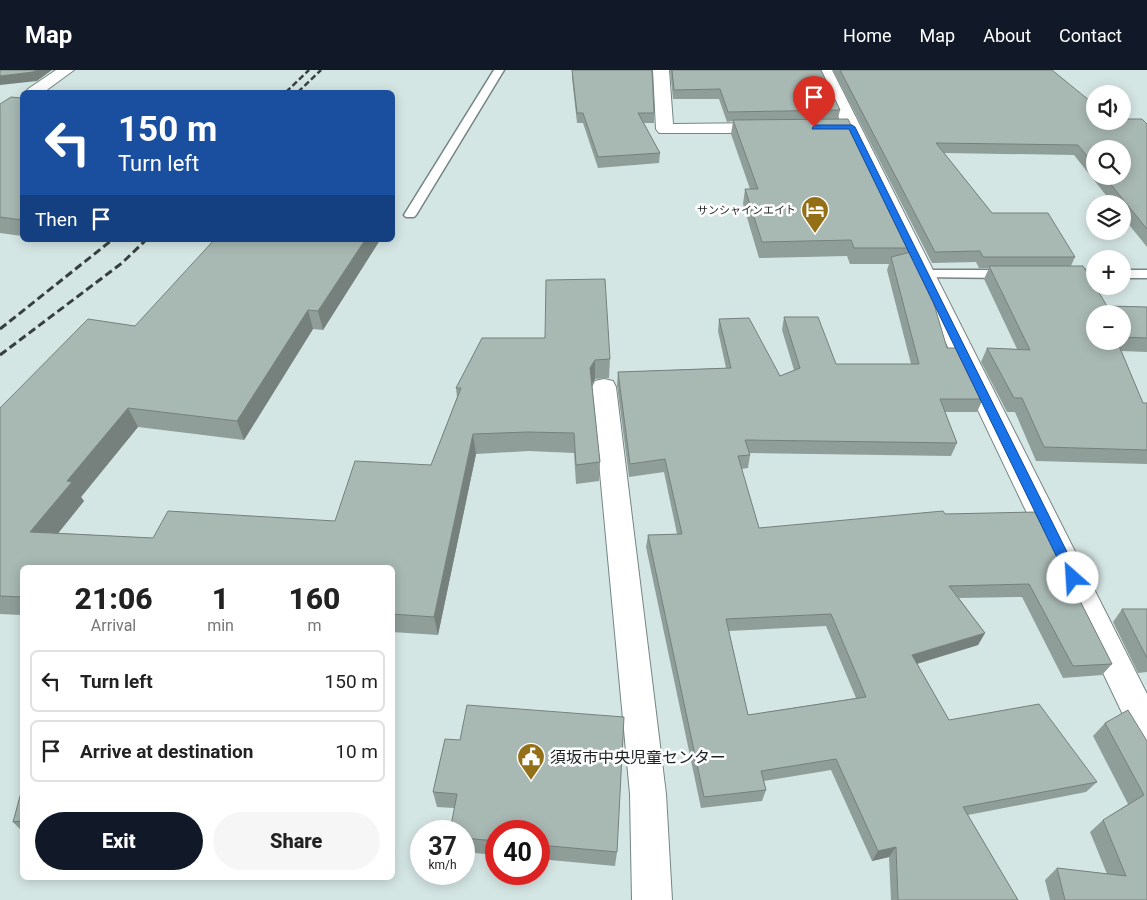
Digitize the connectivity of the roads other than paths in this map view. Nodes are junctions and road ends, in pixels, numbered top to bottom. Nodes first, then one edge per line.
1 (66, 70) edge
2 (499, 70) edge
3 (661, 70) edge
4 (824, 70) edge
5 (37, 90) edge
6 (783, 128) edge
7 (410, 215) dead end
8 (924, 274) junction
9 (1019, 274) edge
10 (1057, 274) edge
11 (1086, 274) edge
12 (1131, 274) edge
13 (1147, 274) edge
14 (604, 387) edge
15 (1146, 723) edge
16 (652, 900) edge

1 - 5 street
2 - 7 lane
3 - 6 street
4 - 8 street
8 - 9 lane
8 - 15 street
10 - 11 lane
12 - 13 lane
14 - 16 street

